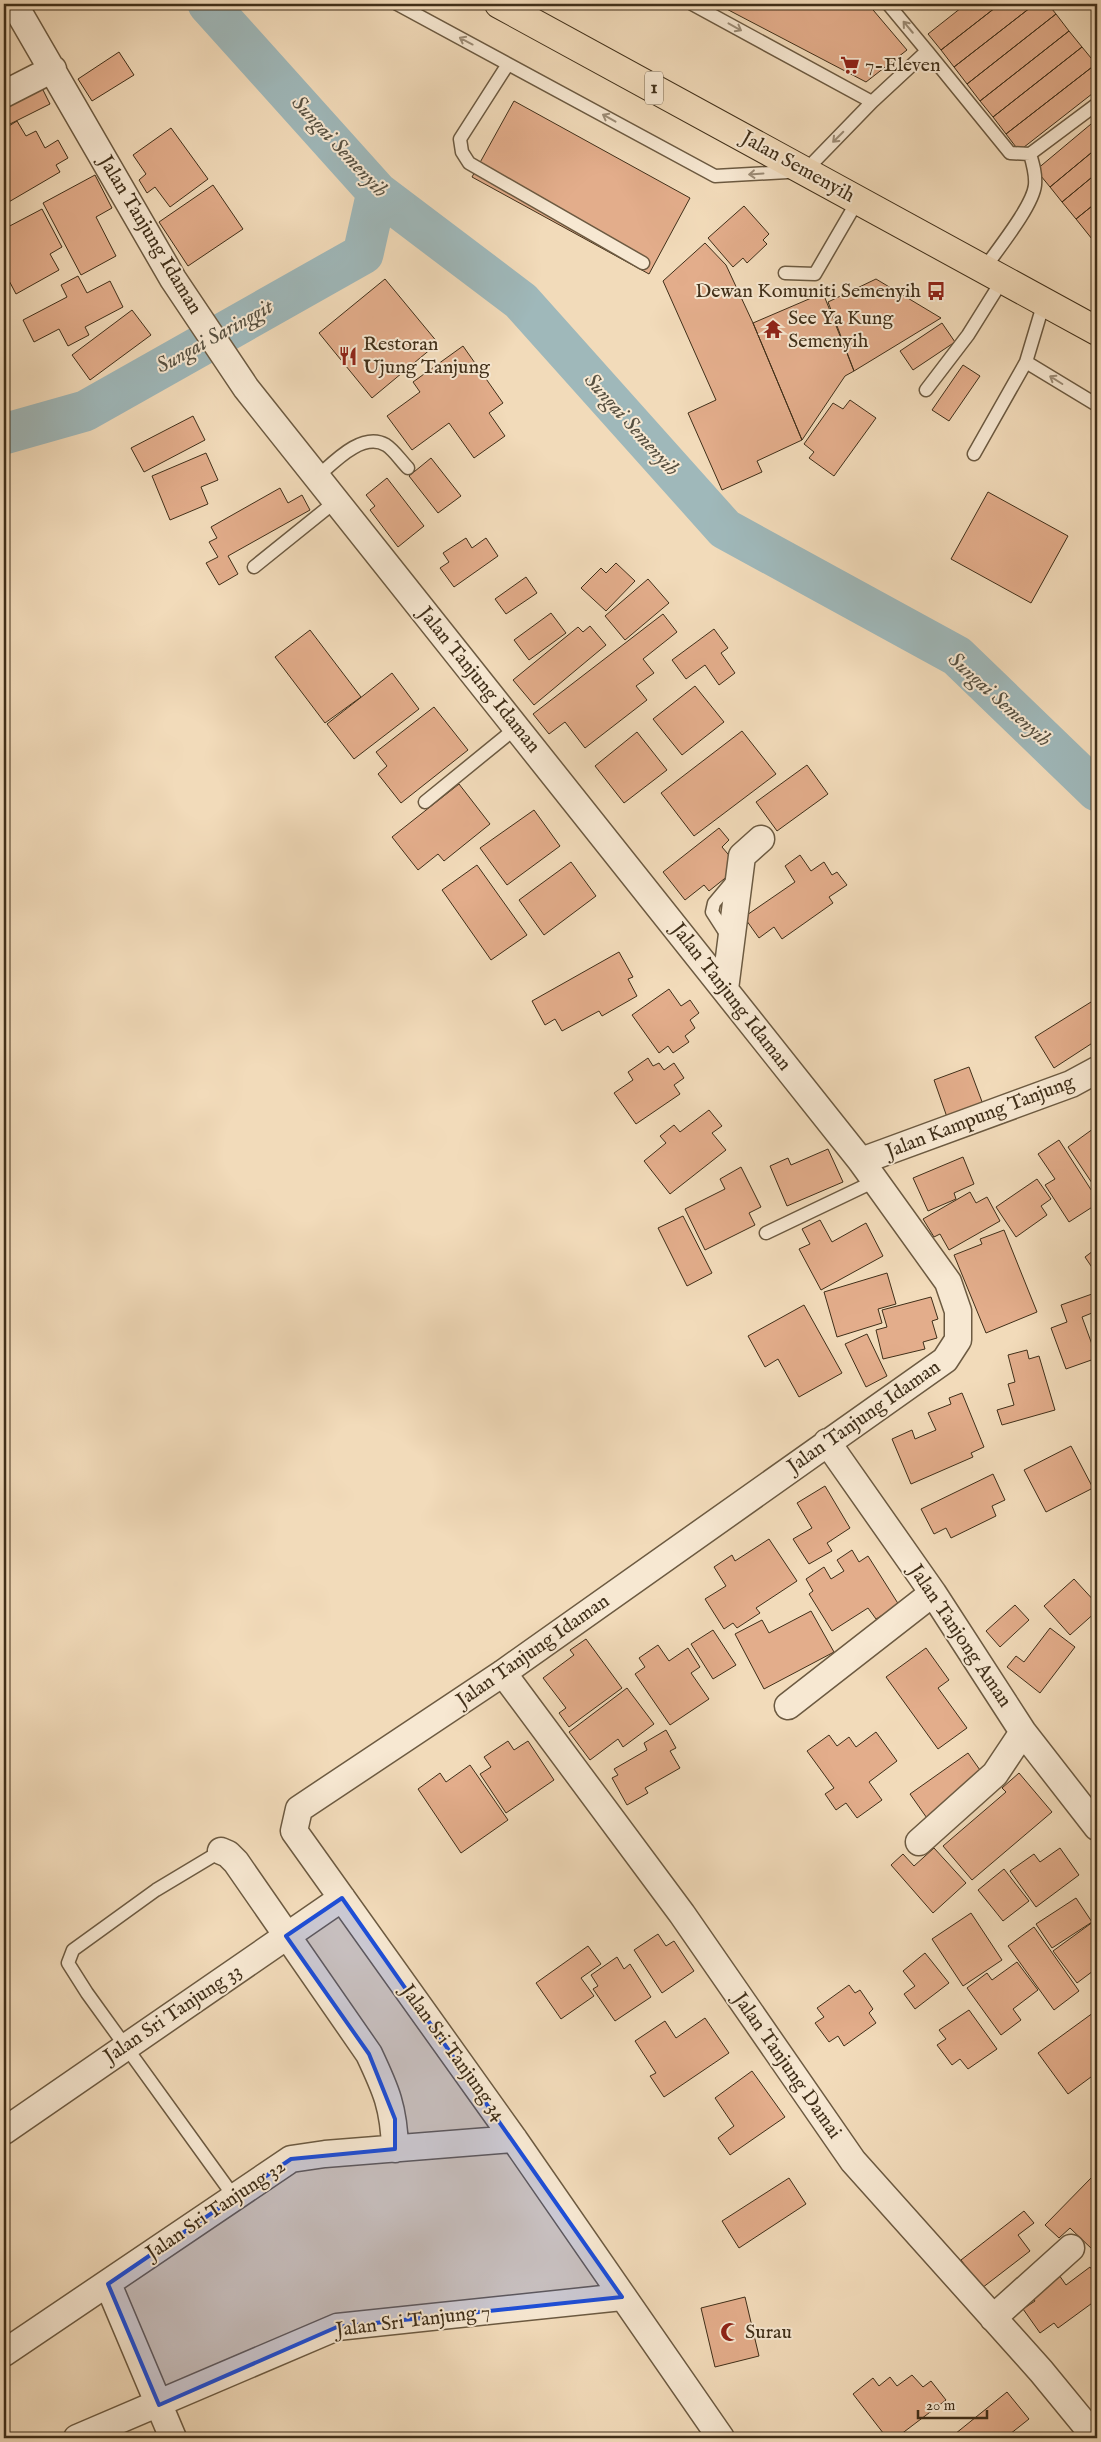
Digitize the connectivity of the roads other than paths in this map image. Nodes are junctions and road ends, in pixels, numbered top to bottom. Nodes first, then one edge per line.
1 (14, 4) edge
2 (397, 4) edge
3 (502, 4) edge
4 (692, 4) edge
5 (888, 4) edge
6 (927, 51) junction
7 (508, 64) junction
8 (53, 69) junction
9 (4, 94) edge
10 (872, 102) junction
11 (1097, 104) edge
12 (1030, 154) junction
13 (805, 171) junction
14 (858, 200) junction
15 (643, 262) dead end
16 (785, 273) dead end
17 (994, 274) junction
18 (1044, 302) junction
19 (1097, 331) edge
20 (1026, 362) junction
21 (926, 390) dead end
22 (1097, 405) edge
23 (974, 454) dead end
24 (408, 468) dead end
25 (317, 477) junction
26 (336, 501) junction
27 (254, 567) dead end
28 (517, 727) junction
29 (425, 802) dead end
30 (761, 839) dead end
31 (725, 989) junction
32 (1097, 1070) edge
33 (868, 1171) junction
34 (766, 1234) dead end
35 (827, 1442) junction
36 (933, 1593) junction
37 (503, 1673) junction
38 (788, 1706) dead end
39 (1023, 1732) junction
40 (299, 1809) joint
41 (1097, 1827) edge
42 (919, 1842) dead end
43 (221, 1851) joint
44 (342, 1898) junction
45 (286, 1936) junction
46 (126, 2045) junction
47 (4, 2131) edge
48 (514, 2139) junction
49 (395, 2149) junction
50 (235, 2198) junction
51 (1072, 2248) dead end
52 (108, 2284) junction
53 (622, 2297) junction
54 (993, 2318) junction
55 (4, 2354) edge
56 (159, 2405) junction
57 (77, 2438) edge
58 (173, 2438) edge
59 (721, 2438) edge
60 (1096, 2438) edge

1 - 8 street, Jalan Tanjung Idaman
7 -> 2 lane
3 - 13 main road, Jalan Semenyih / 1
4 -> 10 lane
6 -> 5 lane
6 - 10 lane
6 - 12 lane
13 -> 7 lane
7 - 15 lane
8 - 9 street
8 - 25 street, Jalan Tanjung Idaman
10 -> 13 lane
11 - 12 lane
12 - 17 lane
13 - 14 main road, Jalan Semenyih / 1
14 - 16 lane
14 - 17 main road, Jalan Semenyih / 1
17 - 18 main road, Jalan Semenyih / 1
17 - 21 lane
18 - 19 main road, Jalan Semenyih / 1
18 - 20 lane
22 -> 20 lane
20 - 23 lane
24 - 25 lane
25 - 26 street, Jalan Tanjung Idaman
26 - 27 lane
26 - 28 street, Jalan Tanjung Idaman
28 - 29 lane
28 - 31 street, Jalan Tanjung Idaman
30 - 31 street
31 - 33 street, Jalan Tanjung Idaman
32 - 33 street, Jalan Kampung Tanjung
33 - 34 lane
33 - 35 street, Jalan Tanjung Idaman
35 - 36 street, Jalan Tanjong Aman
35 - 37 street, Jalan Tanjung Idaman
36 - 38 street
36 - 39 street, Jalan Tanjong Aman
37 - 40 street, Jalan Tanjung Idaman
37 - 54 street, Jalan Tanjung Damai
39 - 41 street, Jalan Tanjong Aman
39 - 42 street
40 - 44 street, Jalan Sri Tanjung 34
43 - 45 street
43 - 46 lane
44 - 45 street, Jalan Sri Tanjung 33
44 - 48 street, Jalan Sri Tanjung 34
45 - 46 street, Jalan Sri Tanjung 33
45 - 49 street
46 - 47 street, Jalan Sri Tanjung 33
46 - 50 lane
48 - 49 street, Jalan Sri Tanjung 32
48 - 53 street, Jalan Sri Tanjung 34
49 - 50 street, Jalan Sri Tanjung 32
50 - 52 street, Jalan Sri Tanjung 32
51 - 54 street
52 - 55 street, Jalan Sri Tanjung 32
52 - 56 street
53 - 56 street, Jalan Sri Tanjung 7
53 - 59 street, Jalan Sri Tanjung 34
54 - 60 street, Jalan Tanjung Damai
56 - 57 street, Jalan Sri Tanjung 7
56 - 58 street

